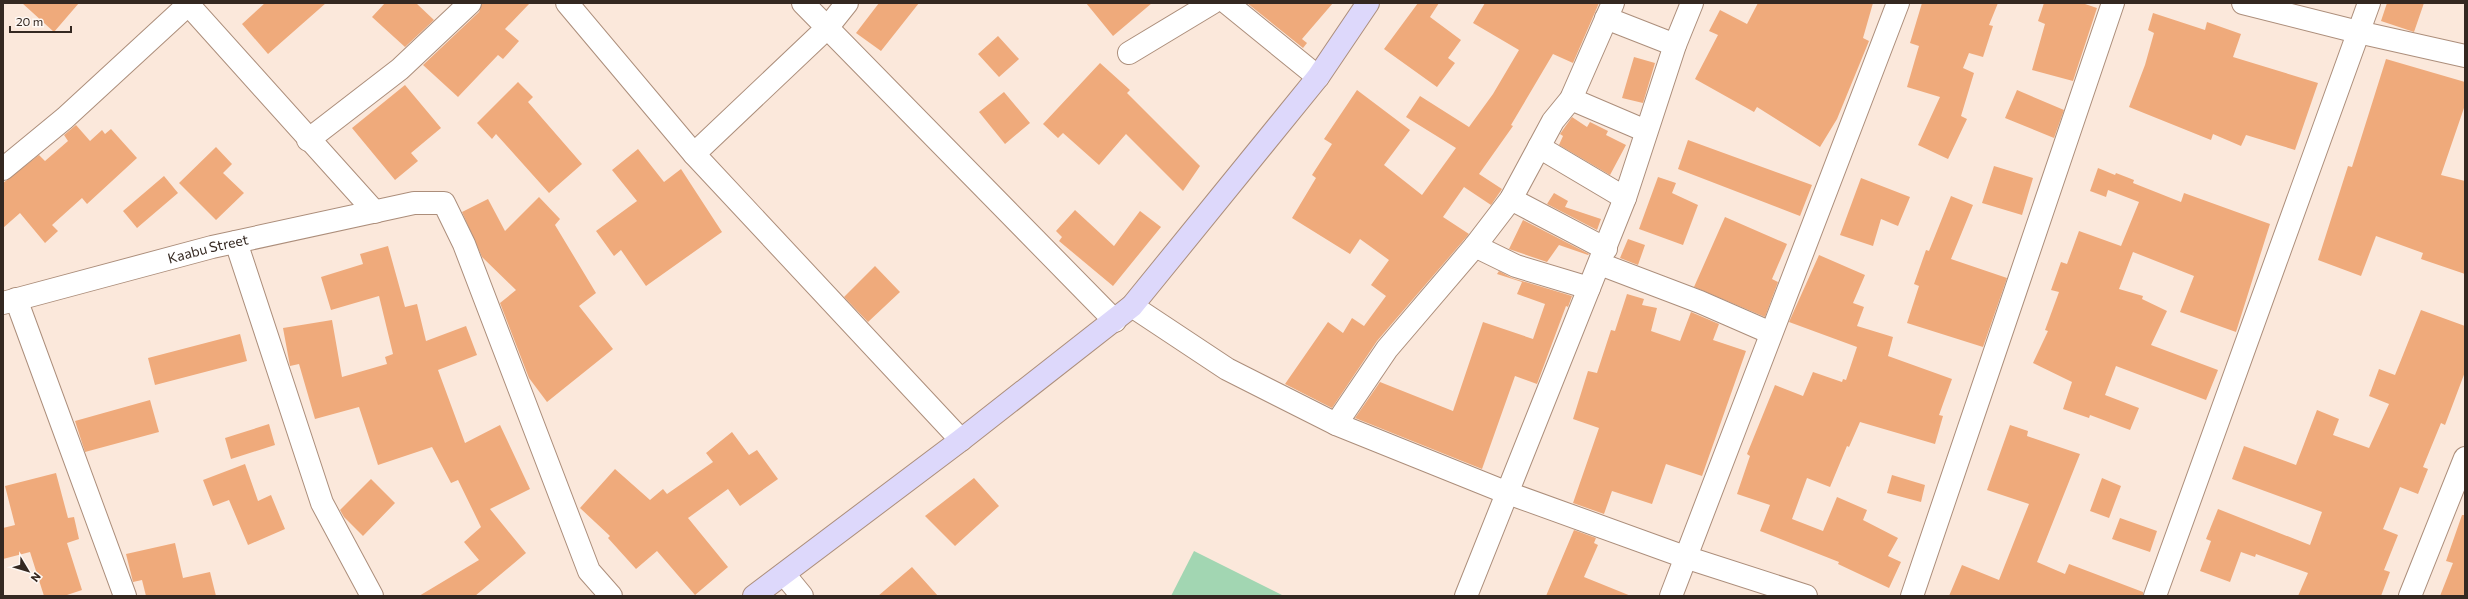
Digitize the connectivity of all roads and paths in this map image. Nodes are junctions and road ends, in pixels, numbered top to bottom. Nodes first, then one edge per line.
1 (470, 3) edge
2 (567, 3) edge
3 (803, 3) edge
4 (847, 3) edge
5 (1212, 3) edge
6 (1227, 3) edge
7 (1368, 3) edge
8 (1692, 3) edge
9 (1898, 3) edge
10 (2113, 3) edge
11 (2243, 3) edge
12 (2369, 3) edge
13 (188, 4) edge
14 (1610, 11) edge
15 (827, 28) junction
16 (2358, 32) junction
17 (1675, 45) junction
18 (1130, 53) dead end
19 (2465, 56) edge
20 (1318, 77) junction
21 (1571, 99) junction
22 (1646, 131) junction
23 (308, 140) junction
24 (1539, 147) junction
25 (694, 154) junction
26 (3, 168) edge
27 (1511, 198) junction
28 (1625, 198) junction
29 (375, 212) junction
30 (236, 242) junction
31 (1475, 246) junction
32 (1603, 256) junction
33 (1589, 288) junction
34 (9, 301) edge
35 (1132, 306) junction
36 (1115, 320) junction
37 (1771, 333) junction
38 (1336, 424) junction
39 (961, 440) junction
40 (2465, 458) edge
41 (1505, 492) junction
42 (1685, 557) junction
43 (784, 574) junction
44 (125, 596) edge
45 (372, 596) edge
46 (611, 596) edge
47 (754, 596) edge
48 (802, 596) edge
49 (1466, 596) edge
50 (1671, 596) edge
51 (1806, 596) edge
52 (1912, 596) edge
53 (2155, 596) edge
54 (2410, 596) edge

1 - 23 street
2 - 25 street
3 - 15 street
4 - 15 street
5 - 18 street
6 - 20 street
7 - 20 street
8 - 17 street
9 - 37 street
10 - 52 street
11 - 16 street
12 - 16 street
13 - 23 street
13 - 26 street
14 - 17 street
14 - 21 street
15 - 25 street
15 - 36 street
16 - 19 street
16 - 53 street
17 - 22 street
20 - 35 street
21 - 22 street
21 - 24 street
22 - 28 street
23 - 29 street
24 - 27 street
24 - 28 street
25 - 39 street
27 - 31 street
27 - 32 street
28 - 32 street
29 - 30 street, Kaabu Street
29 - 46 street, Kaabu Street
30 - 34 street, Kaabu Street
30 - 45 street
31 - 33 street
31 - 38 street
32 - 33 street
32 - 37 street
33 - 41 street
34 - 44 street
35 - 36 street
35 - 38 street
36 - 39 street
37 - 42 street
38 - 41 street
39 - 43 street
40 - 54 street
41 - 42 street
41 - 49 street
42 - 50 street
42 - 51 street
43 - 47 street
43 - 48 street

